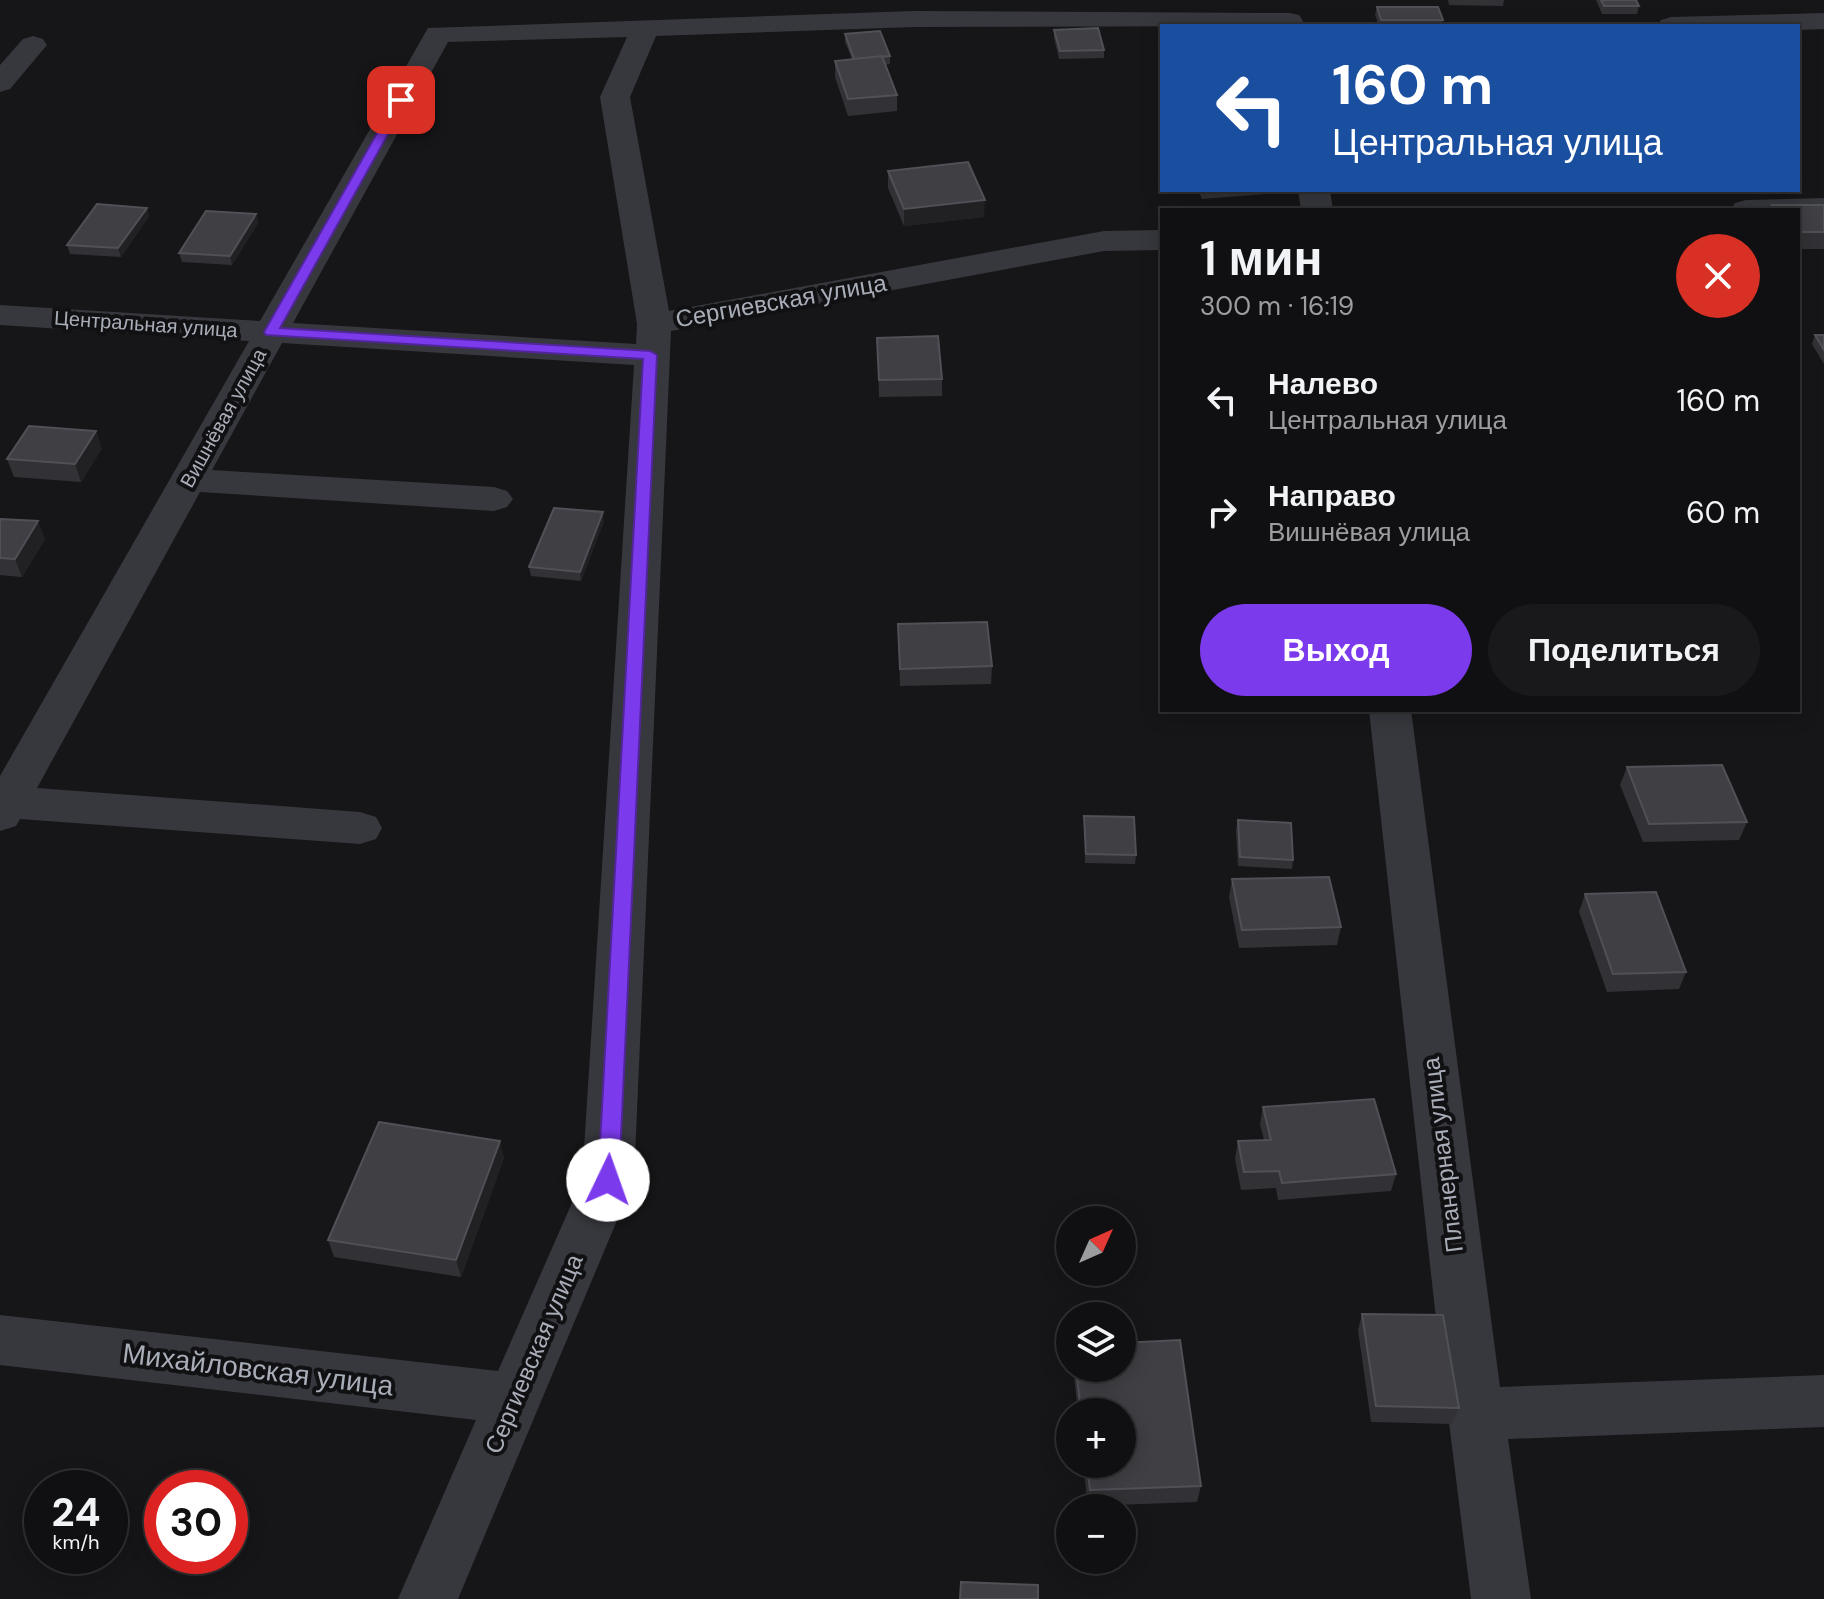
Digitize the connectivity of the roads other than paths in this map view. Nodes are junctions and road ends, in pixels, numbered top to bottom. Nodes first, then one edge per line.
1 (1288, 16) edge
2 (1824, 21) edge
3 (1732, 24) edge
4 (644, 30) junction
5 (33, 45) dead end
6 (0, 83) edge
7 (1824, 208) edge
8 (1800, 209) edge
9 (1160, 240) edge
10 (0, 315) edge
11 (271, 332) junction
12 (644, 345) junction
13 (188, 480) junction
14 (494, 499) dead end
15 (1390, 712) edge
16 (4, 808) edge
17 (360, 828) dead end
18 (0, 1340) edge
19 (515, 1399) junction
20 (1824, 1401) edge
21 (1476, 1414) junction
22 (428, 1599) edge
23 (1501, 1599) edge

1 - 4 street
2 - 3 street
4 - 11 street, Вишнёвая улица
4 - 12 street
5 - 6 street
7 - 8 street
9 - 12 street, Сергиевская улица
10 - 11 street, Центральная улица
11 - 12 street, Центральная улица
11 - 13 street, Вишнёвая улица
12 - 19 street, Сергиевская улица
13 - 14 street
13 - 16 street, Вишнёвая улица
15 - 21 street, Планерная улица
16 - 17 street
18 - 19 street, Михайловская улица
19 - 22 street, Сергиевская улица
20 - 21 street
21 - 23 street, Планерная улица

